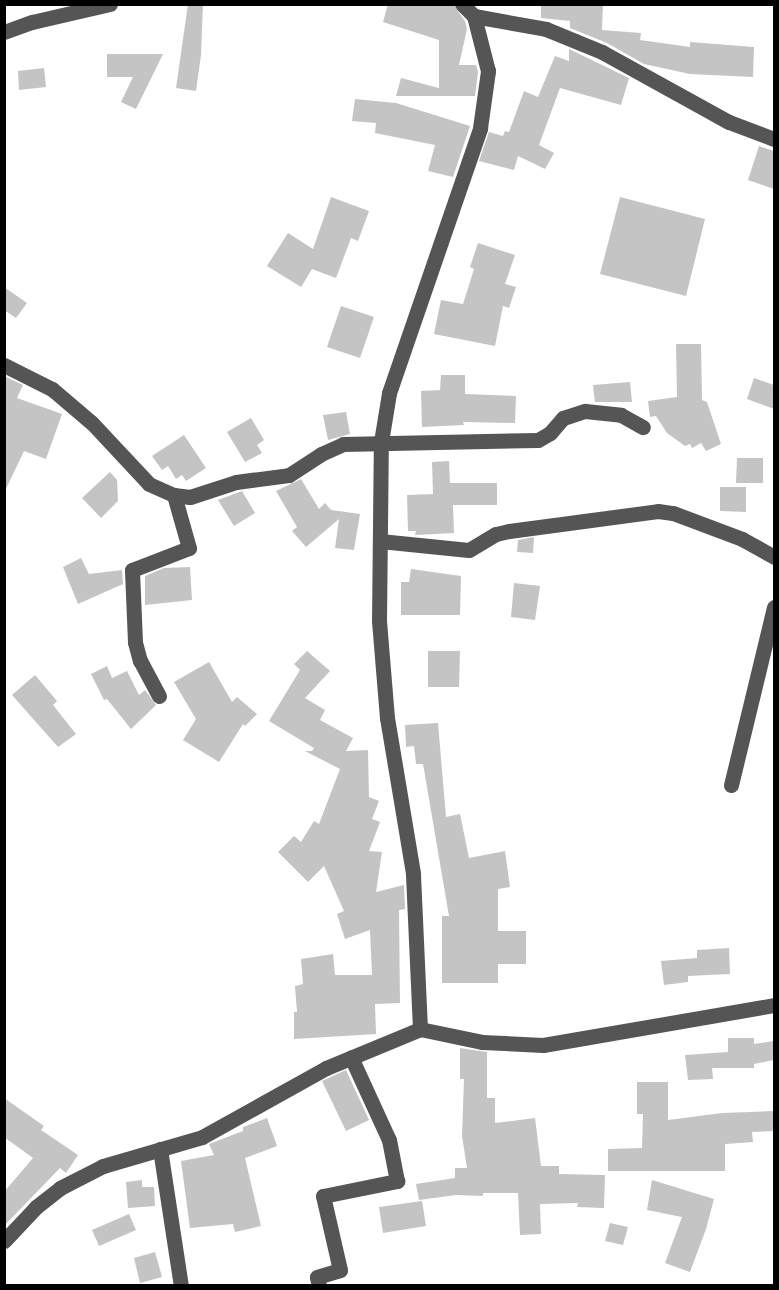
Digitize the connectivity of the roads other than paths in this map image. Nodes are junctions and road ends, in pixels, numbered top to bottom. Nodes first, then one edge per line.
1 (110, 4) edge
2 (462, 4) edge
3 (474, 16) junction
4 (4, 32) edge
5 (774, 139) edge
6 (4, 365) edge
7 (642, 427) dead end
8 (381, 442) junction
9 (174, 495) junction
10 (380, 541) junction
11 (774, 557) edge
12 (774, 607) edge
13 (159, 696) dead end
14 (731, 785) dead end
15 (774, 1005) edge
16 (420, 1029) junction
17 (351, 1057) junction
18 (160, 1149) junction
19 (4, 1241) edge
20 (181, 1286) edge
21 (319, 1286) edge

1 - 4 street
2 - 3 street
3 - 5 street
3 - 8 street
6 - 9 street
7 - 8 street
8 - 9 street
8 - 10 street
9 - 13 street
10 - 11 street
10 - 16 street
12 - 14 street
15 - 16 street
16 - 17 street
17 - 18 street
17 - 21 street
18 - 19 street
18 - 20 street

